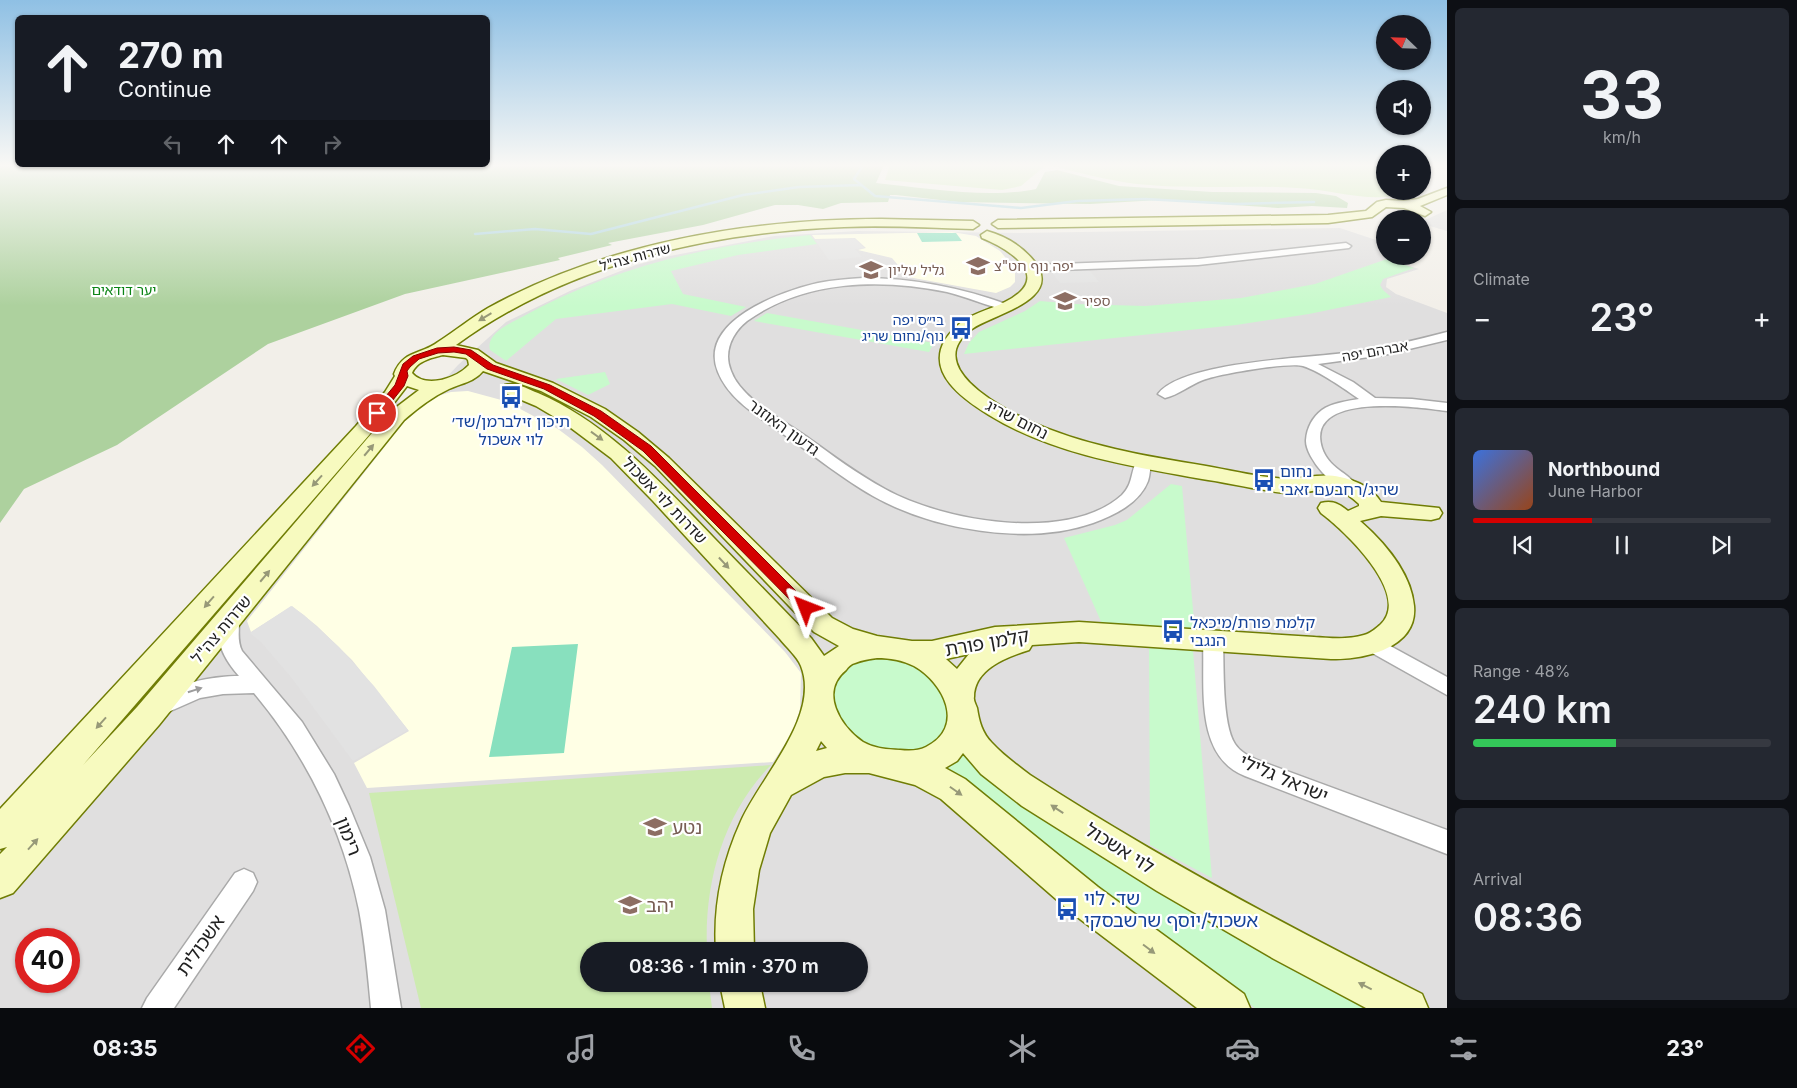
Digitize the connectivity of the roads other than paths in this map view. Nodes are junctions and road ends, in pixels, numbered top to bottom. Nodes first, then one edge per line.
1 (1376, 214) edge
2 (981, 231) junction
3 (1006, 234) junction
4 (1346, 246) dead end
5 (1031, 268) junction
6 (1005, 306) junction
7 (1447, 336) edge
8 (475, 348) junction
9 (437, 351) junction
10 (1303, 361) junction
11 (404, 376) junction
12 (451, 383) junction
13 (1166, 394) dead end
14 (1372, 402) junction
15 (1447, 407) edge
16 (1320, 460) junction
17 (1143, 462) junction
18 (1354, 489) junction
19 (1319, 495) junction
20 (1369, 511) junction
21 (1439, 514) edge
22 (1373, 547) junction
23 (231, 617) junction
24 (1080, 632) junction
25 (1213, 642) junction
26 (1372, 644) junction
27 (886, 647) junction
28 (260, 686) junction
29 (1447, 688) edge
30 (818, 693) junction
31 (961, 707) junction
32 (140, 725) junction
33 (883, 763) junction
34 (775, 791) junction
35 (0, 833) edge
36 (1447, 842) edge
37 (0, 880) edge
38 (244, 882) dead end
39 (735, 942) edge
40 (742, 992) edge
41 (156, 1008) edge
42 (386, 1008) edge
43 (745, 1008) edge
44 (1230, 1008) edge
45 (1408, 1008) edge

1 - 3 main road
2 - 3 main road
2 - 3 main road
2 - 8 main road, שדרות צה"ל
2 -> 9 main road, שדרות צה"ל
3 - 5 main road
4 - 5 street
5 - 6 main road, נחום שריג
6 - 17 main road, נחום שריג
6 - 17 street, גדעון האוזנר
7 - 10 street, אברהם יפה
8 - 9 main road
8 - 12 main road, שדרות צה"ל
8 - 27 main road, שדרות לוי אשכול
9 - 11 main road, שדרות צה"ל
10 - 13 street, אברהם יפה
10 - 14 street, אברהם יפה
11 - 12 main road, שדרות לוי אשכול
11 -> 35 main road, שדרות צה"ל
23 -> 12 main road, שדרות צה"ל
12 -> 30 main road, שדרות לוי אשכול
14 - 15 street
14 - 16 street
16 - 18 street
16 - 19 street
17 - 19 main road, נחום שריג
18 - 19 main road
18 - 20 main road
18 - 21 main road
19 - 20 main road
19 - 22 main road, קלמן פורת
20 - 21 main road
20 - 22 main road, קלמן פורת
22 - 26 main road, קלמן פורת
23 - 28 street, רימון
23 - 32 main road, שדרות צה"ל
24 - 25 main road, קלמן פורת
24 - 27 main road, קלמן פורת
24 - 31 main road, קלמן פורת
25 - 26 main road, קלמן פורת
25 - 36 street, ישראל גלילי
26 - 29 street
27 - 30 main road
27 - 31 main road
32 -> 28 street
28 - 42 street, רימון
30 - 33 main road
30 - 34 main road
31 - 33 main road
45 -> 31 main road, לוי אשכול
37 -> 32 main road, שדרות צה"ל
33 - 34 main road
33 -> 44 main road
34 - 39 main road
38 - 41 street, אשכולית
40 - 43 main road

